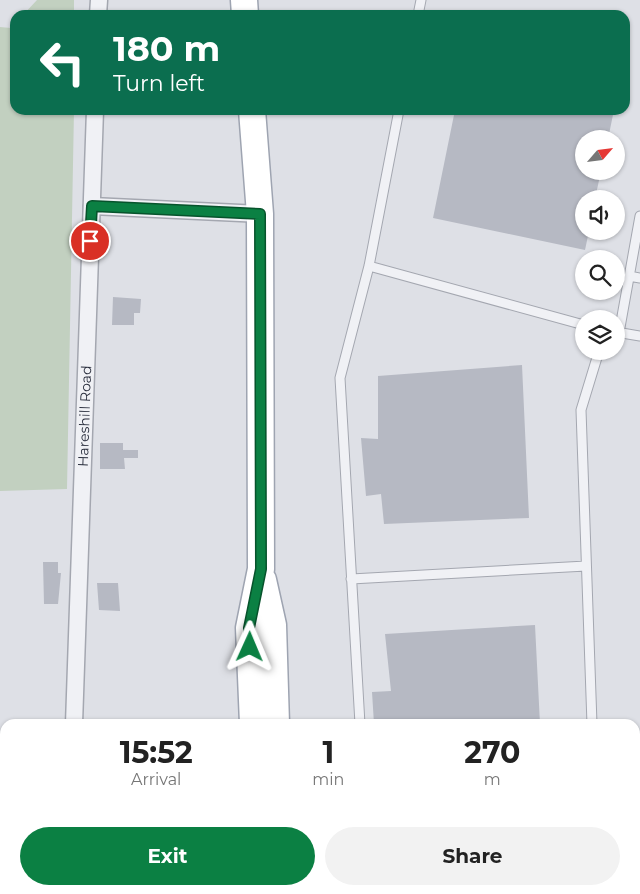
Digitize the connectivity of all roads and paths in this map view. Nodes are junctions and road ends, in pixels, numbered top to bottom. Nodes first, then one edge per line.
1 (95, 115) edge
2 (252, 115) edge
3 (398, 115) edge
4 (92, 206) junction
5 (260, 214) junction
6 (640, 216) edge
7 (369, 266) junction
8 (629, 276) junction
9 (640, 278) edge
10 (622, 310) edge
11 (575, 323) edge
12 (625, 333) edge
13 (640, 336) edge
14 (597, 360) edge
15 (586, 566) junction
16 (261, 569) junction
17 (351, 579) junction
18 (74, 719) edge
19 (253, 719) edge
20 (276, 719) edge
21 (360, 719) edge
22 (592, 719) edge

1 - 4 street, Hareshill Road
2 - 5 main road
3 - 7 lane
4 - 5 street
4 - 18 street, Hareshill Road
5 - 16 main road
6 - 8 lane
7 - 11 lane
7 - 17 lane
8 - 9 lane
8 - 10 lane
12 - 13 lane
14 - 15 lane
15 - 17 lane
15 - 22 lane
16 - 19 main road
16 - 20 main road
17 - 21 lane

